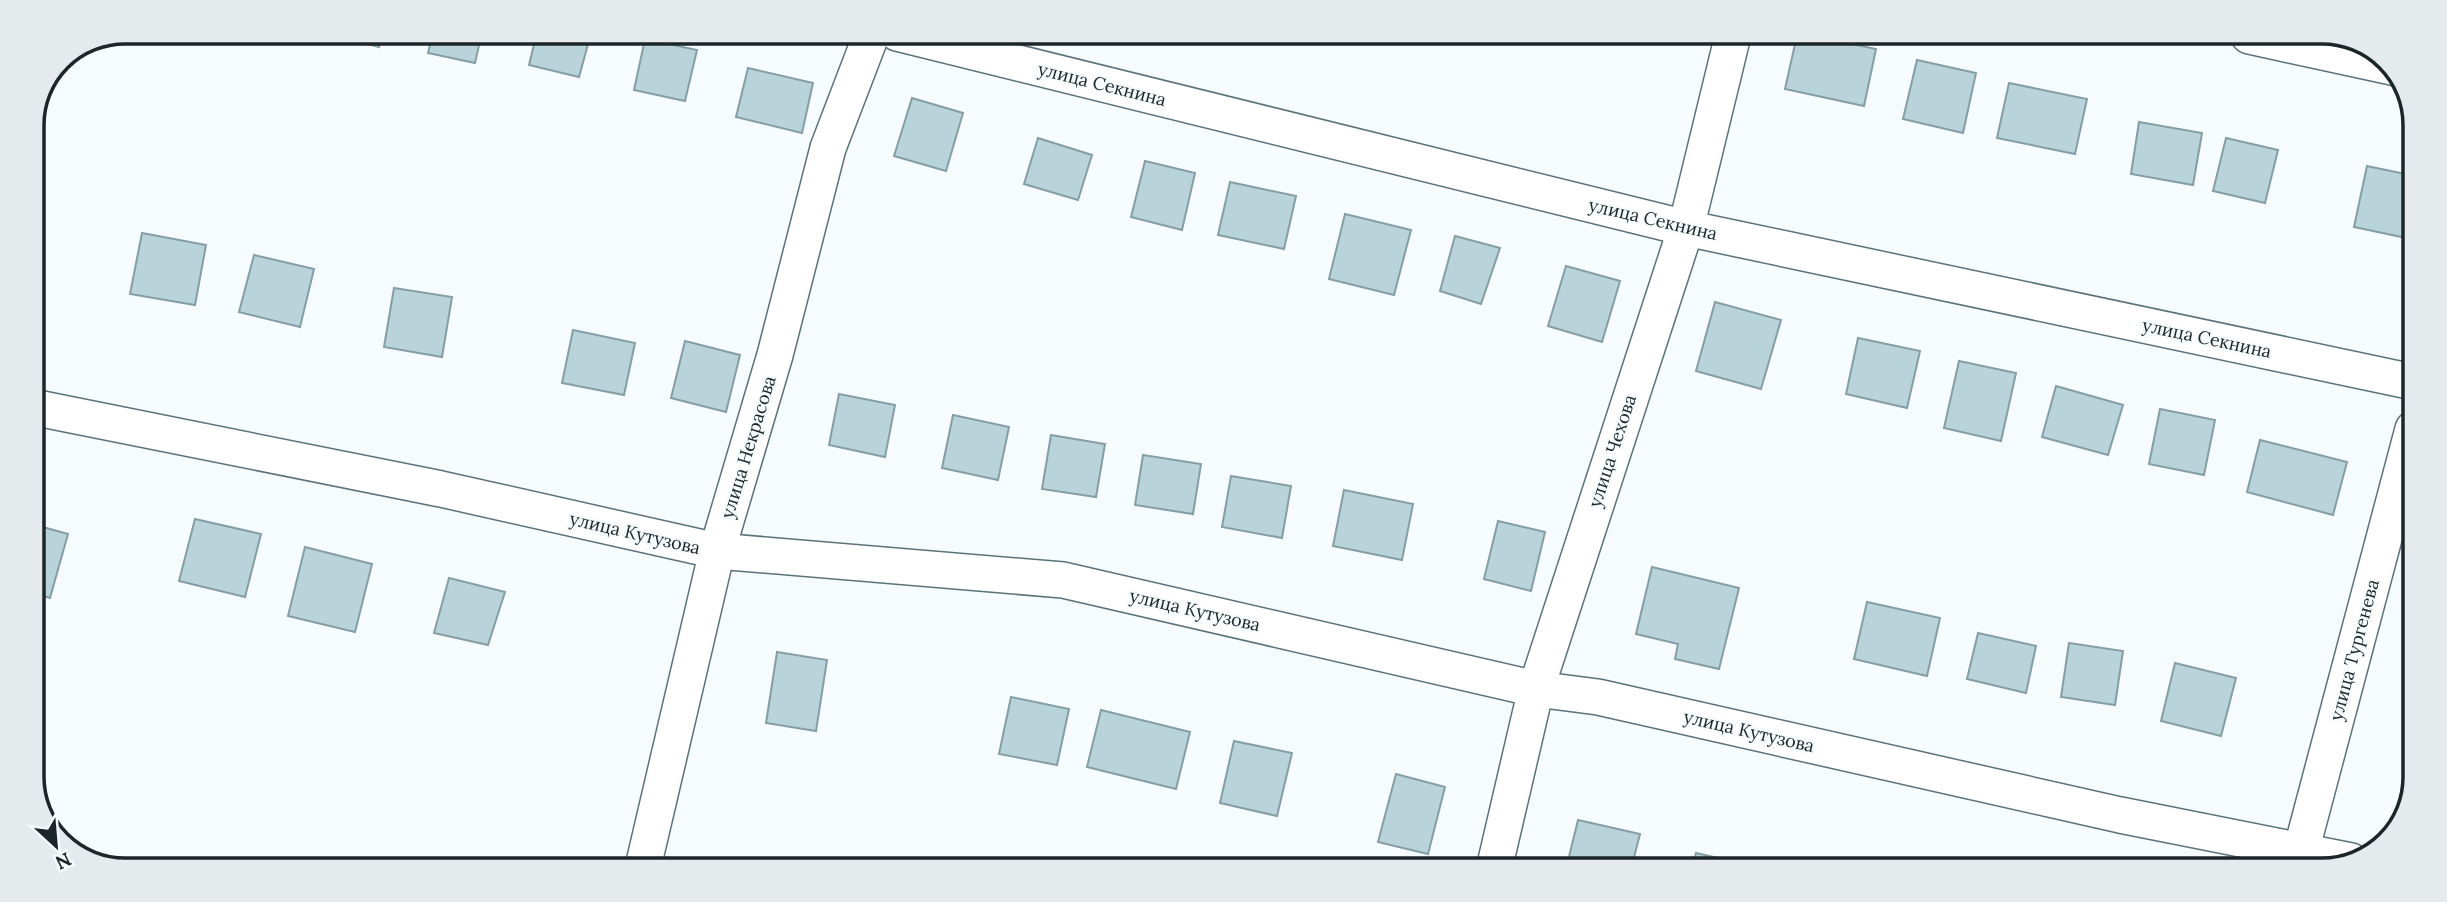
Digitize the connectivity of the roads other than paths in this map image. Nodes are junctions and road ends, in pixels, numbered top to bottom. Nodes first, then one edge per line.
1 (868, 44) edge
2 (942, 44) edge
3 (1731, 44) edge
4 (2286, 44) edge
5 (2375, 64) edge
6 (1686, 228) junction
7 (2403, 380) edge
8 (44, 409) edge
9 (2403, 467) edge
10 (717, 551) junction
11 (1536, 689) junction
12 (645, 858) edge
13 (1497, 858) edge
14 (2286, 858) edge
15 (2299, 858) edge

1 - 10 street, улица Некрасова
2 - 6 street, улица Секнина
3 - 6 street, улица Чехова
4 - 5 street
6 - 7 street, улица Секнина
6 - 11 street, улица Чехова
8 - 10 street, улица Кутузова
9 - 15 street, улица Тургенева
10 - 11 street, улица Кутузова
10 - 12 street, улица Некрасова
11 - 13 street, улица Чехова
11 - 14 street, улица Кутузова

